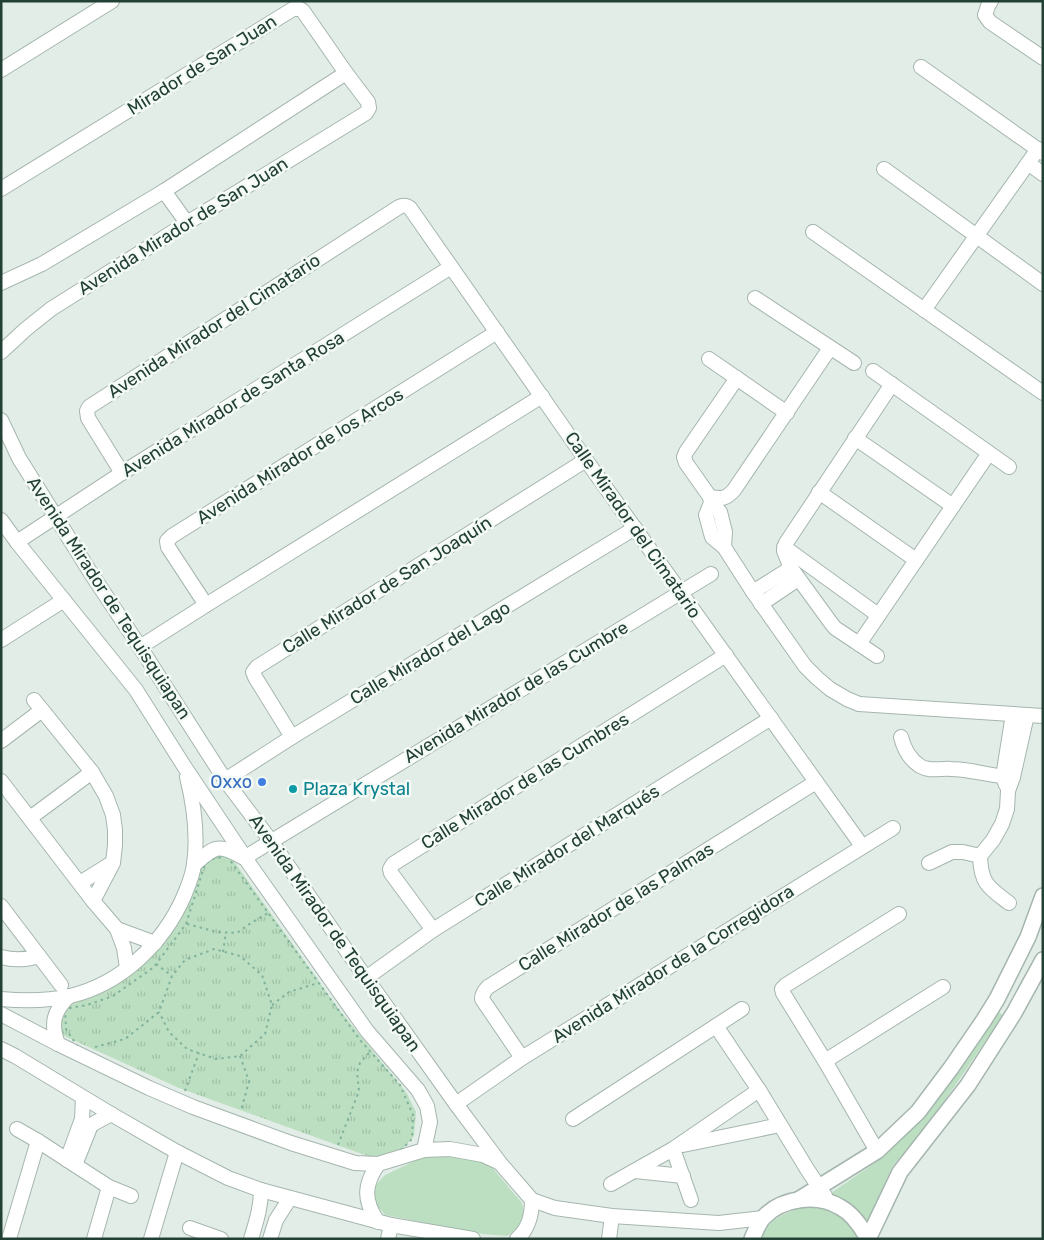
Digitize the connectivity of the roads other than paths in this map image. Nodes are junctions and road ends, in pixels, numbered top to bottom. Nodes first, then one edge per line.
1 (112, 1) edge
2 (991, 1) edge
3 (1041, 53) edge
4 (921, 67) dead end
5 (1, 70) edge
6 (346, 73) junction
7 (369, 108) joint
8 (1040, 151) edge
9 (1028, 163) junction
10 (884, 169) dead end
11 (1043, 174) edge
12 (1, 189) edge
13 (164, 191) junction
14 (404, 205) joint
15 (187, 223) junction
16 (813, 232) dead end
17 (976, 236) junction
18 (451, 267) junction
19 (1, 283) edge
20 (1043, 284) edge
21 (755, 298) dead end
22 (924, 310) junction
23 (497, 332) junction
24 (830, 348) junction
25 (1, 352) edge
26 (709, 359) dead end
27 (854, 364) dead end
28 (873, 371) dead end
29 (737, 378) junction
30 (892, 384) junction
31 (1043, 393) edge
32 (542, 396) junction
33 (787, 413) junction
34 (1, 420) edge
35 (856, 438) junction
36 (989, 453) junction
37 (586, 460) junction
38 (1008, 467) dead end
39 (122, 473) junction
40 (819, 492) junction
41 (711, 500) junction
42 (952, 506) junction
43 (56, 516) junction
44 (1, 520) edge
45 (635, 528) junction
46 (17, 542) junction
47 (784, 547) junction
48 (916, 560) junction
49 (795, 573) junction
50 (711, 574) dead end
51 (681, 592) junction
52 (757, 598) junction
53 (64, 600) junction
54 (206, 605) junction
55 (878, 615) junction
56 (1, 640) edge
57 (859, 644) junction
58 (140, 647) junction
59 (726, 655) junction
60 (877, 656) dead end
61 (1020, 714) junction
62 (1043, 716) edge
63 (770, 718) junction
64 (292, 737) junction
65 (900, 737) dead end
66 (1, 741) edge
67 (184, 766) junction
68 (92, 772) junction
69 (1008, 777) junction
70 (226, 780) junction
71 (1, 781) edge
72 (816, 782) junction
73 (30, 818) junction
74 (892, 828) dead end
75 (271, 841) junction
76 (862, 846) junction
77 (980, 856) junction
78 (244, 858) junction
79 (112, 863) junction
80 (929, 863) dead end
81 (194, 865) junction
82 (80, 883) junction
83 (1043, 896) edge
84 (93, 901) junction
85 (1009, 903) dead end
86 (1, 906) edge
87 (899, 914) dead end
88 (117, 929) junction
89 (433, 930) junction
90 (155, 942) junction
91 (39, 956) junction
92 (1, 957) edge
93 (1043, 960) edge
94 (128, 968) junction
95 (366, 978) junction
96 (61, 985) dead end
97 (943, 987) dead end
98 (69, 996) junction
99 (997, 999) junction
100 (1, 1000) edge
101 (742, 1009) dead end
102 (1014, 1013) junction
103 (1, 1014) edge
104 (716, 1026) junction
105 (58, 1044) junction
106 (1, 1049) edge
107 (522, 1058) junction
108 (825, 1061) junction
109 (759, 1090) junction
110 (83, 1098) junction
111 (456, 1104) junction
112 (111, 1114) junction
113 (573, 1119) dead end
114 (87, 1122) junction
115 (780, 1125) junction
116 (17, 1129) dead end
117 (38, 1141) junction
118 (675, 1148) junction
119 (424, 1150) junction
120 (877, 1150) junction
121 (177, 1152) junction
122 (71, 1162) junction
123 (500, 1163) junction
124 (378, 1164) junction
125 (635, 1171) junction
126 (683, 1176) junction
127 (611, 1184) dead end
128 (109, 1187) junction
129 (819, 1187) junction
130 (261, 1190) junction
131 (130, 1196) dead end
132 (290, 1198) junction
133 (532, 1200) junction
134 (691, 1200) dead end
135 (798, 1200) junction
136 (829, 1203) junction
137 (259, 1216) junction
138 (612, 1216) junction
139 (763, 1218) junction
140 (276, 1220) junction
141 (190, 1228) dead end
142 (386, 1229) edge
143 (406, 1234) edge
144 (213, 1237) edge
145 (10, 1239) edge
146 (94, 1239) edge
147 (151, 1239) edge
148 (251, 1239) edge
149 (270, 1239) edge
150 (473, 1239) edge
151 (517, 1239) edge
152 (608, 1239) edge
153 (752, 1239) edge
154 (868, 1239) edge

1 - 5 street
2 - 3 street
4 - 8 street
6 - 7 street, Mirador de San Juan
6 - 12 street, Mirador de San Juan
6 - 13 street
7 - 15 street, Avenida Mirador de San Juan
8 - 9 street
9 - 11 street
9 - 17 street
10 - 17 street
13 - 15 street
13 - 19 street
14 - 18 street, Calle Mirador del Cimatario
14 - 39 street, Avenida Mirador del Cimatario
15 - 25 street, Avenida Mirador de San Juan
16 - 22 street
17 - 20 street
17 - 22 street
18 - 23 street, Calle Mirador del Cimatario
18 - 39 street, Avenida Mirador de Santa Rosa
21 - 24 street
22 - 31 street
23 - 32 street, Calle Mirador del Cimatario
23 - 54 street, Avenida Mirador de los Arcos
24 - 27 street
24 - 33 street
26 - 29 street
28 - 30 street
29 - 33 street
29 - 41 street
30 - 35 street
30 - 36 street
32 - 37 street, Calle Mirador del Cimatario
32 - 54 street
33 - 41 street
34 - 43 street, Avenida Mirador de Tequisquiapan
35 - 40 street
35 - 42 street
36 - 38 street
36 - 42 street
37 - 45 street, Calle Mirador del Cimatario
37 - 64 street, Calle Mirador de San Joaquín
39 - 43 street, Avenida Mirador de Santa Rosa
40 - 47 street
40 - 48 street
41 - 52 street
42 - 48 street
43 - 46 street, Avenida Mirador de Santa Rosa
43 - 58 street, Avenida Mirador de Tequisquiapan
44 - 46 street, Avenida Mirador de Tequisquiapan
45 - 51 street, Calle Mirador del Cimatario
45 - 64 street, Calle Mirador del Lago
46 - 53 street, Avenida Mirador de Tequisquiapan
47 - 49 street
47 - 55 street
48 - 55 street
49 - 52 street
49 - 57 street
50 - 51 street, Avenida Mirador de las Cumbre
51 - 59 street, Calle Mirador del Cimatario
51 - 75 street, Avenida Mirador de las Cumbre
52 - 61 street
53 - 56 street
53 - 67 street, Avenida Mirador de Tequisquiapan
54 - 58 street
55 - 57 street
57 - 60 street
58 - 70 street, Avenida Mirador de Tequisquiapan
59 - 63 street, Calle Mirador del Cimatario
59 - 89 street, Calle Mirador de las Cumbres
61 - 62 street
61 - 69 street
63 - 72 street, Calle Mirador del Cimatario
63 - 89 street, Calle Mirador del Marqués
64 - 70 street, Calle Mirador del Lago
65 - 69 street
66 - 68 street
67 - 78 street, Avenida Mirador de Tequisquiapan
67 - 81 street
68 - 73 street
68 - 79 street
69 - 77 street
70 - 75 street, Avenida Mirador de Tequisquiapan
71 - 73 street
72 - 76 street, Calle Mirador del Cimatario
72 - 107 street, Calle Mirador de las Palmas
73 - 82 street
74 - 76 street, Avenida Mirador de la Corregidora
75 - 78 street, Avenida Mirador de las Cumbre
75 - 95 street, Avenida Mirador de Tequisquiapan
76 - 107 street, Avenida Mirador de la Corregidora
77 - 80 street
77 - 85 street
78 - 81 street
78 - 119 street, Avenida Mirador de Tequisquiapan
79 - 82 street
79 - 84 street
81 - 90 street
82 - 84 street
83 - 99 street
84 - 88 street
86 - 91 street
87 - 108 street
88 - 90 street
88 - 94 street
89 - 95 street, Calle Mirador del Marqués
90 - 94 street
91 - 92 street
91 - 96 street
93 - 102 street
94 - 98 street
95 - 111 street, Avenida Mirador de Tequisquiapan
97 - 108 street
98 - 100 street
98 - 105 street
99 - 102 street
99 - 120 street
101 - 104 street
102 - 154 street
103 - 105 street
104 - 109 street
104 - 113 street
105 - 124 street
106 - 110 street
107 - 111 street, Avenida Mirador de la Corregidora
108 - 120 street
109 - 115 street
109 - 118 street
110 - 112 street
110 - 114 street
111 - 123 street, Avenida Mirador de Tequisquiapan
112 - 114 street
112 - 121 street
114 - 122 street
115 - 118 street
115 - 129 street
116 - 117 street
117 - 122 street
117 - 145 street
118 - 125 street
118 - 126 street
119 - 123 street
119 - 124 street
120 - 129 street
121 - 130 street
121 - 147 street
122 - 128 street
123 - 133 street, Avenida Mirador de Tequisquiapan
124 - 142 street
125 - 126 street
125 - 127 street
126 - 134 street
128 - 131 street
128 - 146 street
129 - 135 street
129 - 136 street
130 - 132 street
130 - 137 street
132 - 140 street
132 - 142 street
133 - 138 street
133 - 151 street
135 - 136 street
135 - 139 street
136 - 154 street
137 - 140 street
137 - 148 street
138 - 139 street
138 - 152 street
139 - 153 street
140 - 149 street
141 - 144 street
142 - 143 street
143 - 150 street

